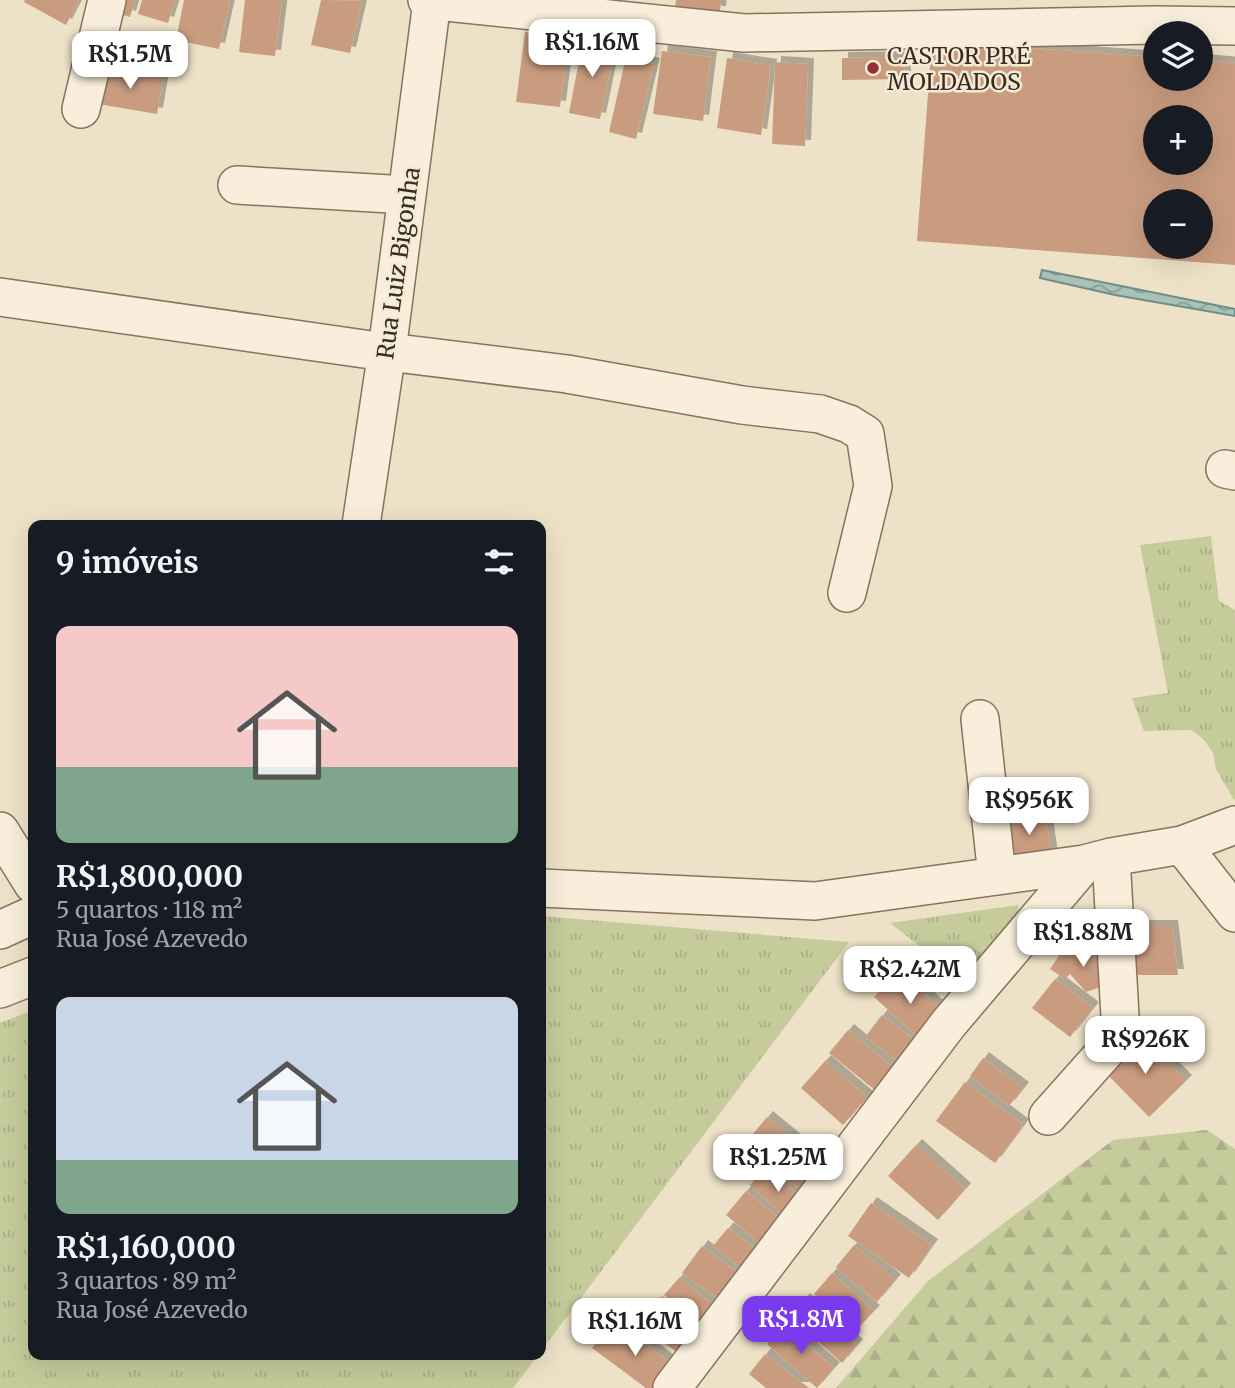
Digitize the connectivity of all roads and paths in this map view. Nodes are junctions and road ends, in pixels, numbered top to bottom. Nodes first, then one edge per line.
1 (107, 0) edge
2 (430, 1) edge
3 (1146, 12) edge
4 (1235, 26) edge
5 (81, 108) dead end
6 (237, 185) dead end
7 (407, 195) junction
8 (0, 297) edge
9 (387, 351) junction
10 (362, 520) edge
11 (847, 593) dead end
12 (980, 719) dead end
13 (1235, 825) edge
14 (0, 831) edge
15 (1182, 845) junction
16 (1097, 860) junction
17 (28, 876) edge
18 (997, 876) junction
19 (546, 888) edge
20 (1235, 913) edge
21 (28, 917) edge
22 (0, 930) edge
23 (28, 978) edge
24 (0, 989) edge
25 (1048, 1116) dead end
26 (672, 1388) edge

1 - 5 street
2 - 3 street, Rua Luiz Bigonha
2 - 7 street, Rua Luiz Bigonha
3 - 4 street, Rua Luiz Bigonha
6 - 7 street
7 - 9 street, Rua Luiz Bigonha
8 - 9 street
9 - 10 street, Rua Luiz Bigonha
9 - 11 street
12 - 18 street
13 - 15 street
14 - 17 street
15 - 16 street
15 - 20 street
16 - 18 street
16 - 25 street
16 - 26 street
18 - 19 street
21 - 22 street
23 - 24 street

